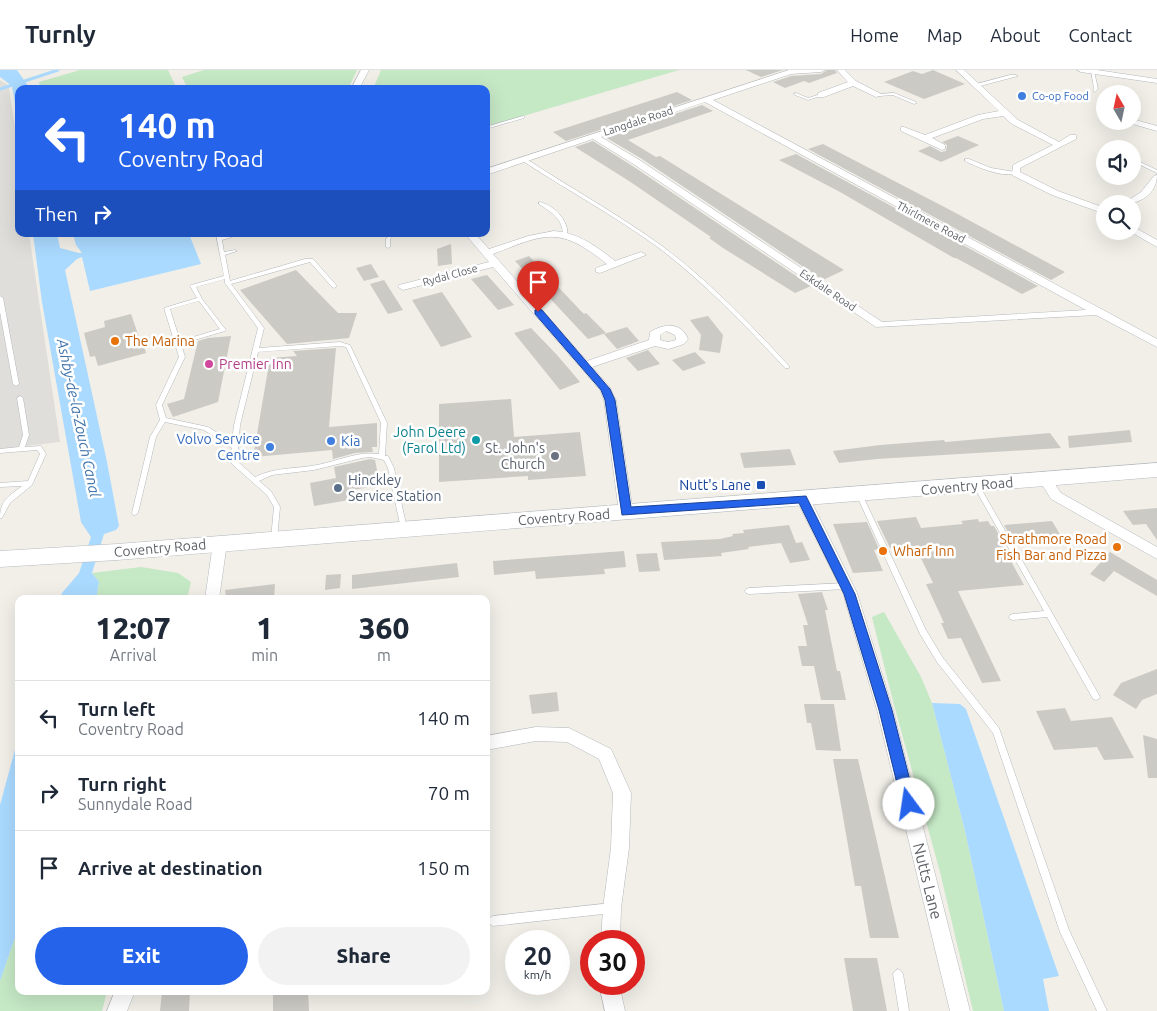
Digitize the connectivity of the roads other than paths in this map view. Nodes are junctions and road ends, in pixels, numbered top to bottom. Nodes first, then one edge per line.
1 (365, 70) edge
2 (821, 70) edge
3 (841, 70) edge
4 (960, 70) edge
5 (1081, 70) edge
6 (788, 71) edge
7 (1092, 71) edge
8 (1016, 76) dead end
9 (1157, 81) edge
10 (853, 83) junction
11 (357, 85) edge
12 (975, 85) junction
13 (1095, 91) dead end
14 (796, 94) dead end
15 (879, 94) joint
16 (821, 95) joint
17 (706, 99) junction
18 (915, 103) dead end
19 (1004, 113) junction
20 (524, 117) dead end
21 (1141, 124) edge
22 (490, 127) edge
23 (904, 129) dead end
24 (1157, 129) edge
25 (594, 136) junction
26 (1072, 137) dead end
27 (925, 138) junction
28 (1059, 145) junction
29 (942, 147) dead end
30 (523, 159) junction
31 (966, 160) dead end
32 (1141, 164) edge
33 (490, 171) edge
34 (1157, 172) edge
35 (1015, 173) junction
36 (1157, 178) edge
37 (1141, 196) edge
38 (541, 203) dead end
39 (1096, 209) edge
40 (1141, 234) edge
41 (566, 235) junction
42 (219, 237) edge
43 (390, 237) edge
44 (473, 237) edge
45 (1157, 244) edge
46 (388, 247) dead end
47 (234, 251) dead end
48 (488, 252) junction
49 (223, 254) junction
50 (641, 255) dead end
51 (497, 263) junction
52 (614, 265) junction
53 (600, 270) dead end
54 (228, 280) junction
55 (334, 286) dead end
56 (403, 287) dead end
57 (0, 298) edge
58 (200, 299) junction
59 (1098, 312) junction
60 (655, 342) dead end
61 (178, 343) junction
62 (1157, 344) edge
63 (255, 350) junction
64 (586, 365) junction
65 (787, 367) dead end
66 (16, 384) dead end
67 (20, 398) dead end
68 (163, 420) junction
69 (235, 447) junction
70 (20, 450) junction
71 (0, 451) edge
72 (382, 456) junction
73 (1157, 470) edge
74 (255, 480) junction
75 (1045, 480) junction
76 (30, 483) junction
77 (0, 485) edge
78 (976, 485) junction
79 (859, 494) junction
80 (803, 499) junction
81 (626, 512) junction
82 (135, 514) dead end
83 (0, 516) edge
84 (404, 529) junction
85 (274, 539) junction
86 (220, 543) junction
87 (1157, 554) edge
88 (0, 559) edge
89 (846, 586) junction
90 (749, 591) dead end
91 (213, 595) edge
92 (1048, 614) junction
93 (1013, 617) dead end
94 (1096, 697) dead end
95 (490, 742) edge
96 (612, 908) junction
97 (493, 921) dead end
98 (611, 930) edge
99 (898, 974) dead end
100 (123, 995) edge
101 (611, 995) edge
102 (117, 1011) edge
103 (615, 1011) edge
104 (904, 1011) edge
105 (960, 1011) edge
106 (1102, 1011) edge

1 - 11 street
2 - 6 street, Langdale Road
3 - 10 street
4 - 12 street
5 - 7 street
6 - 17 street, Langdale Road
7 - 9 street
7 - 13 lane
8 - 12 lane
10 - 15 street
10 - 16 street
12 - 19 street
14 - 16 lane
15 - 18 lane
17 - 25 street, Langdale Road
17 - 59 street, Thirlmere Road
19 - 27 street
19 - 28 street
20 - 22 lane
21 - 24 street
23 - 27 street
25 - 30 street, Langdale Road
25 - 59 street, Eskdale Road
26 - 28 street
27 - 29 street
28 - 35 street
30 - 33 street, Langdale Road
30 - 65 lane
31 - 35 lane
32 - 34 lane
35 - 39 street
36 - 37 street
38 - 41 lane
40 - 45 street
41 - 48 street
41 - 52 street
42 - 49 lane
43 - 46 lane
44 - 48 street
47 - 49 lane
48 - 51 street
49 - 54 lane
50 - 52 street
51 - 56 street, Rydal Close
51 - 64 street
52 - 53 street
54 - 55 lane
54 - 58 lane
54 - 63 lane
57 - 66 lane
58 - 61 lane
58 - 61 lane
59 - 62 street, Thirlmere Road
60 - 64 street
61 - 68 lane
63 - 69 lane
63 - 72 lane
64 - 81 street
67 - 70 lane
68 - 69 lane
68 - 82 lane
69 - 74 lane
70 - 71 lane
70 - 76 lane
72 - 74 lane
72 - 84 lane
73 - 75 main road, Coventry Road
74 - 85 lane
75 - 78 main road, Coventry Road
75 - 87 street
76 - 77 lane
76 - 83 lane
78 - 79 main road, Coventry Road
78 - 92 lane
79 - 80 main road, Coventry Road
79 - 106 lane
80 - 81 main road, Coventry Road
80 - 89 street, Nutts Lane
81 - 84 main road, Coventry Road
84 - 85 main road, Coventry Road
85 - 86 main road, Coventry Road
86 - 88 main road, Coventry Road
86 - 91 street
89 - 90 lane
89 - 105 street, Nutts Lane
92 - 93 lane
92 - 94 lane
95 - 96 street
96 - 97 lane
96 - 98 street
99 - 104 lane
100 - 102 street
101 - 103 street

